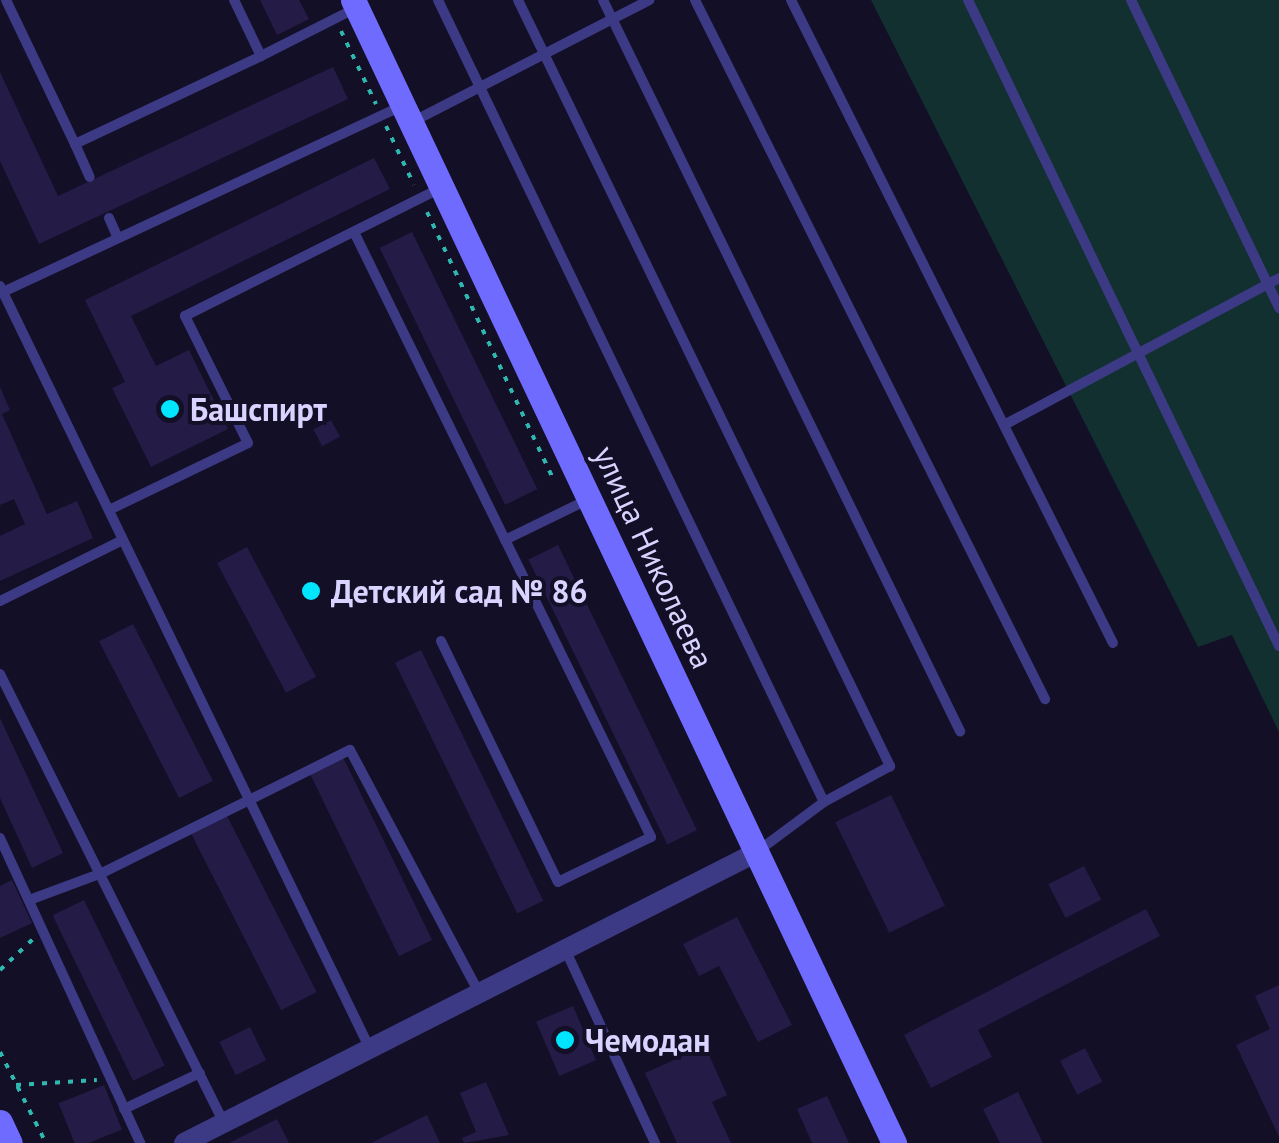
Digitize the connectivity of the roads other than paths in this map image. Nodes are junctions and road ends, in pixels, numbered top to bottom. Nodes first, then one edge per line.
1 (6, 0) edge
2 (234, 0) edge
3 (438, 0) edge
4 (518, 0) edge
5 (603, 0) edge
6 (649, 0) edge
7 (695, 0) edge
8 (791, 0) edge
9 (968, 0) edge
10 (1132, 0) edge
11 (355, 4) edge
12 (612, 19) junction
13 (544, 54) junction
14 (261, 56) junction
15 (479, 87) junction
16 (407, 114) junction
17 (75, 144) junction
18 (90, 177) dead end
19 (442, 188) junction
20 (109, 218) dead end
21 (354, 232) junction
22 (118, 238) junction
23 (1279, 278) edge
24 (1267, 284) junction
25 (1, 289) edge
26 (1279, 308) edge
27 (1138, 353) junction
28 (1004, 425) junction
29 (590, 498) junction
30 (108, 510) junction
31 (123, 540) junction
32 (505, 540) junction
33 (0, 601) edge
34 (441, 641) dead end
35 (1113, 643) dead end
36 (1279, 646) edge
37 (0, 674) edge
38 (1044, 699) dead end
39 (960, 732) dead end
40 (244, 800) junction
41 (824, 802) junction
42 (0, 838) edge
43 (757, 852) junction
44 (102, 873) junction
45 (32, 898) junction
46 (565, 950) junction
47 (479, 993) junction
48 (370, 1049) junction
49 (200, 1073) junction
50 (124, 1109) junction
51 (0, 1122) edge
52 (224, 1123) junction
53 (10, 1143) edge
54 (140, 1143) edge
55 (184, 1143) edge
56 (656, 1143) edge
57 (894, 1143) edge

1 - 17 lane
2 - 14 lane
3 - 15 lane
4 - 13 lane
5 - 12 lane
6 - 12 lane
7 - 38 lane
8 - 28 lane
9 - 27 lane
10 - 24 lane
11 - 14 lane
11 - 16 main road, улица Николаева
12 - 13 lane
12 - 39 lane
13 - 15 lane
13 - 41 lane
14 - 17 lane
15 - 16 lane
15 - 41 lane
16 - 19 main road, улица Николаева
16 - 22 lane
17 - 18 lane
19 - 21 lane
19 - 29 main road, улица Николаева
20 - 22 lane
21 - 30 lane
21 - 32 lane
22 - 25 lane
23 - 24 lane
24 - 26 lane
24 - 27 lane
25 - 30 lane
27 - 28 lane
27 - 36 lane
28 - 35 lane
29 - 32 lane
29 - 43 main road, улица Николаева
30 - 31 lane
31 - 33 lane
31 - 40 lane
32 - 34 lane
37 - 44 lane
40 - 44 lane
40 - 47 lane
40 - 48 lane
41 - 43 lane
42 - 45 lane
43 - 46 street
43 - 57 main road, улица Николаева
44 - 45 lane
44 - 49 lane
45 - 50 lane
46 - 47 street
46 - 56 lane
47 - 48 street
48 - 52 street
49 - 50 lane
49 - 52 lane
50 - 54 lane
51 - 53 main road
52 - 55 street

